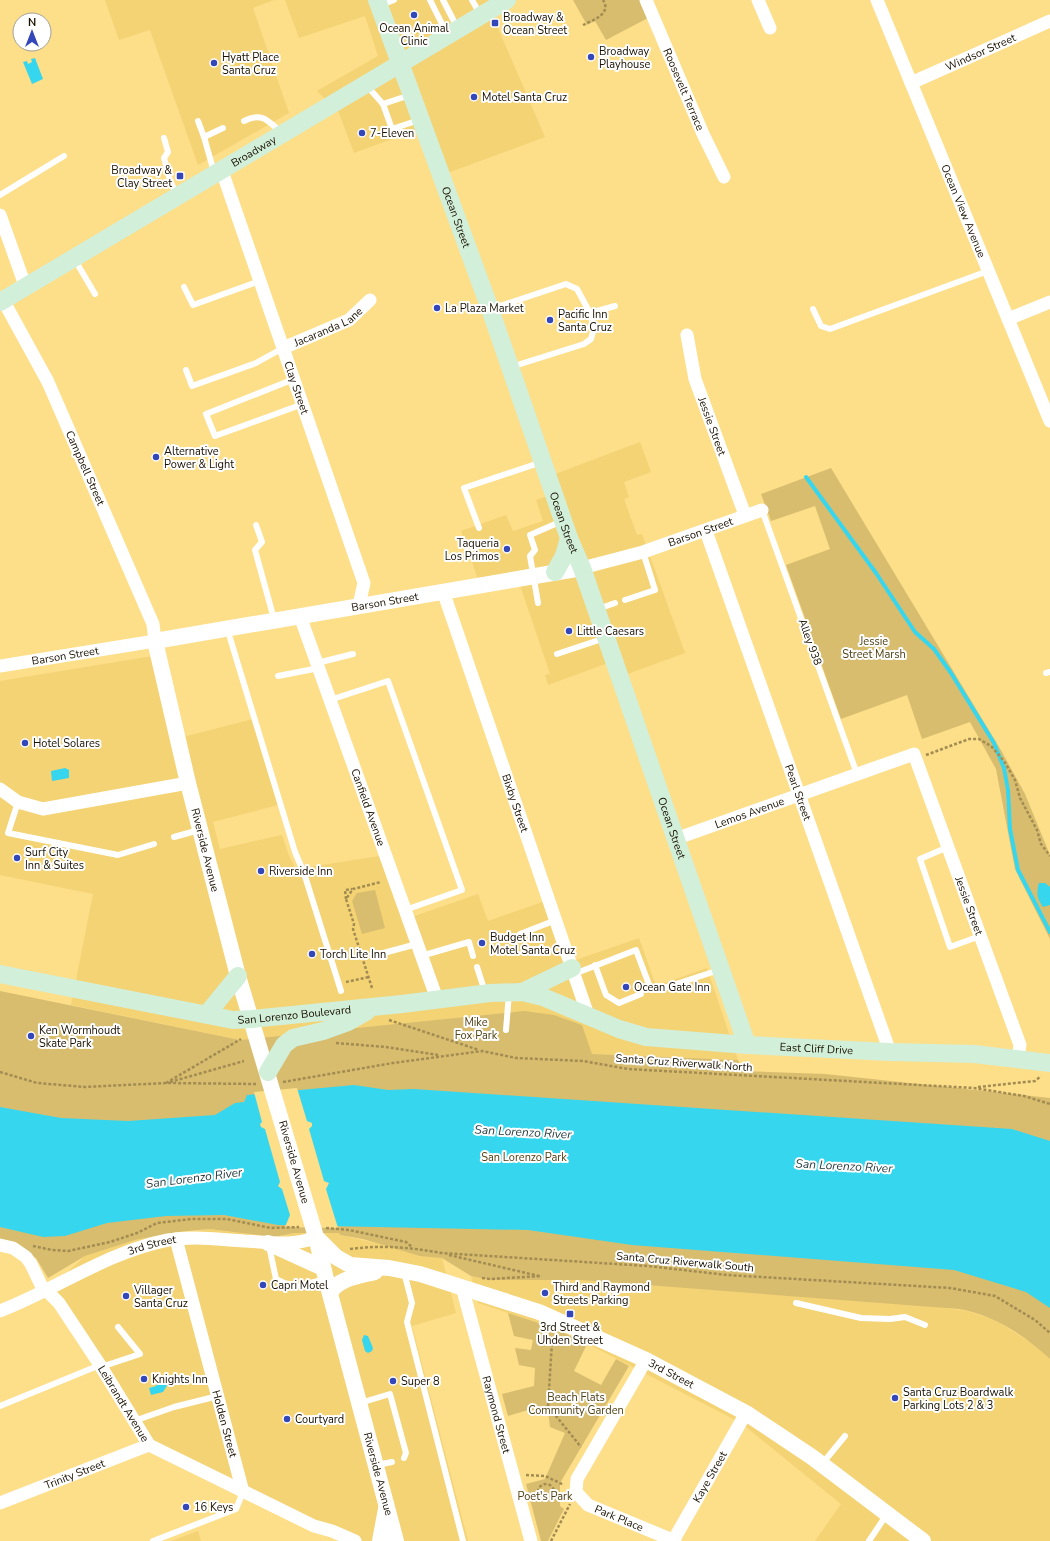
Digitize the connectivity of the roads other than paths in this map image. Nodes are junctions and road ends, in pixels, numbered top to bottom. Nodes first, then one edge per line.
1 (430, 0) edge
2 (443, 0) edge
3 (472, 0) edge
4 (507, 0) edge
5 (646, 0) edge
6 (758, 0) edge
7 (877, 0) edge
8 (384, 2) edge
9 (481, 16) junction
10 (1050, 21) edge
11 (770, 28) dead end
12 (453, 32) junction
13 (400, 64) junction
14 (911, 83) junction
15 (366, 84) junction
16 (412, 94) junction
17 (383, 104) junction
18 (420, 119) junction
19 (198, 121) dead end
20 (244, 121) dead end
21 (223, 128) dead end
22 (284, 134) junction
23 (204, 137) junction
24 (164, 138) dead end
25 (64, 156) dead end
26 (219, 173) junction
27 (724, 177) dead end
28 (0, 194) edge
29 (178, 197) junction
30 (0, 215) edge
31 (74, 259) junction
32 (988, 271) junction
33 (260, 281) junction
34 (184, 287) dead end
35 (26, 288) junction
36 (95, 294) dead end
37 (370, 300) dead end
38 (2, 301) edge
39 (1050, 302) edge
40 (615, 306) dead end
41 (490, 309) junction
42 (813, 309) dead end
43 (590, 313) junction
44 (1008, 319) junction
45 (687, 335) dead end
46 (284, 348) junction
47 (510, 368) junction
48 (186, 370) dead end
49 (294, 379) junction
50 (303, 404) junction
51 (1050, 421) edge
52 (543, 461) junction
53 (762, 510) joint
54 (746, 515) junction
55 (564, 520) junction
56 (256, 525) dead end
57 (479, 528) dead end
58 (706, 531) junction
59 (569, 538) junction
60 (643, 552) junction
61 (582, 568) junction
62 (555, 572) junction
63 (532, 576) junction
64 (443, 591) junction
65 (625, 600) dead end
66 (538, 603) dead end
67 (615, 603) dead end
68 (359, 605) junction
69 (596, 610) junction
70 (300, 616) junction
71 (274, 620) junction
72 (230, 638) dead end
73 (606, 638) junction
74 (155, 640) junction
75 (353, 654) dead end
76 (557, 654) dead end
77 (318, 665) junction
78 (0, 666) edge
79 (278, 676) dead end
80 (330, 700) junction
81 (914, 754) joint
82 (857, 774) junction
83 (188, 783) junction
84 (0, 789) edge
85 (798, 794) junction
86 (18, 802) junction
87 (200, 829) junction
88 (174, 837) dead end
89 (675, 839) junction
90 (154, 844) dead end
91 (948, 847) junction
92 (405, 910) junction
93 (556, 920) junction
94 (520, 934) dead end
95 (980, 936) junction
96 (417, 944) junction
97 (376, 955) dead end
98 (421, 956) junction
99 (473, 956) dead end
100 (595, 965) junction
101 (477, 967) dead end
102 (721, 969) junction
103 (573, 971) junction
104 (0, 974) edge
105 (238, 976) junction
106 (341, 991) dead end
107 (515, 992) junction
108 (646, 992) junction
109 (486, 994) junction
110 (437, 999) junction
111 (376, 1007) junction
112 (208, 1014) junction
113 (588, 1015) junction
114 (252, 1019) junction
115 (506, 1030) dead end
116 (747, 1045) junction
117 (890, 1052) junction
118 (1018, 1058) junction
119 (1045, 1070) edge
120 (268, 1074) junction
121 (319, 1236) junction
122 (176, 1239) junction
123 (268, 1243) junction
124 (0, 1245) edge
125 (396, 1269) junction
126 (326, 1280) junction
127 (306, 1284) dead end
128 (297, 1286) dead end
129 (462, 1288) junction
130 (47, 1291) junction
131 (796, 1302) dead end
132 (0, 1311) edge
133 (925, 1325) dead end
134 (118, 1327) dead end
135 (646, 1360) junction
136 (100, 1366) junction
137 (218, 1396) junction
138 (359, 1403) junction
139 (0, 1406) edge
140 (746, 1413) junction
141 (134, 1421) junction
142 (846, 1436) dead end
143 (149, 1445) junction
144 (404, 1458) dead end
145 (392, 1462) dead end
146 (822, 1464) junction
147 (376, 1466) junction
148 (243, 1492) junction
149 (0, 1503) edge
150 (386, 1506) junction
151 (887, 1514) junction
152 (314, 1526) junction
153 (153, 1541) edge
154 (330, 1541) edge
155 (355, 1541) edge
156 (380, 1541) edge
157 (396, 1541) edge
158 (463, 1541) edge
159 (530, 1541) edge
160 (674, 1541) edge
161 (869, 1541) edge
162 (923, 1541) edge

1 - 12 lane
2 - 12 lane
3 - 9 lane
4 - 9 main road, Broadway
5 - 27 street, Roosevelt Terrace
6 - 11 street
7 - 14 street, Ocean View Avenue
8 - 13 main road, Ocean Street
9 - 12 main road, Broadway
10 - 14 street, Windsor Street
12 - 13 main road, Broadway
13 - 15 main road, Broadway
13 - 16 main road, Ocean Street
14 - 32 street, Ocean View Avenue
15 - 17 lane
15 - 22 main road, Broadway
16 - 17 lane
16 - 18 main road, Ocean Street
17 - 18 lane
18 - 41 main road, Ocean Street
19 - 23 lane
20 - 22 lane
21 - 23 lane
22 - 26 main road, Broadway
23 - 26 lane
24 - 29 lane
25 - 28 lane
26 - 29 main road, Broadway
26 - 33 street, Clay Street
29 - 31 main road, Broadway
30 - 35 street
31 - 35 main road, Broadway
31 - 36 lane
32 - 42 lane
32 - 44 street, Ocean View Avenue
33 - 34 lane
33 - 46 street, Clay Street
35 - 38 main road, Broadway
37 - 46 street, Jacaranda Lane
38 - 74 street, Campbell Street
39 - 44 street
40 - 43 lane
41 - 43 lane
41 - 47 main road, Ocean Street
43 - 47 lane
44 - 51 street, Ocean View Avenue
45 - 54 street, Jessie Street
46 - 48 lane
46 - 49 street, Clay Street
47 - 52 main road, Ocean Street
49 - 50 street, Clay Street
49 - 50 lane
50 - 68 street, Clay Street
52 - 55 main road, Ocean Street
52 - 57 lane
53 - 54 street, Barson Street
53 - 82 lane, Alley 938
54 - 58 street, Barson Street
55 - 59 main road, Ocean Street
55 - 63 lane
56 - 71 lane
58 - 60 street, Barson Street
58 - 85 street, Pearl Street
59 - 61 main road, Ocean Street
59 - 62 main road
60 - 61 street, Barson Street
60 - 65 lane
61 - 62 street, Barson Street
61 - 69 main road, Ocean Street
62 - 63 street, Barson Street
63 - 64 street, Barson Street
63 - 66 lane
64 - 68 street, Barson Street
64 - 93 street, Bixby Street
67 - 69 lane
68 - 70 street, Barson Street
69 - 73 main road, Ocean Street
70 - 71 street, Barson Street
70 - 77 street, Canfield Avenue
71 - 74 street, Barson Street
72 - 106 lane
73 - 76 lane
73 - 89 main road, Ocean Street
74 - 78 street, Barson Street
74 - 83 street, Riverside Avenue
75 - 77 lane
77 - 79 lane
77 - 80 street, Canfield Avenue
80 - 92 street, Canfield Avenue
80 - 92 lane
81 - 82 street, Lemos Avenue
81 - 91 street, Jessie Street
82 - 85 street, Lemos Avenue
83 - 86 street
83 - 87 street, Riverside Avenue
84 - 86 street
85 - 89 street, Lemos Avenue
85 - 117 street, Pearl Street
86 - 90 lane
87 - 88 lane
87 - 105 street, Riverside Avenue
89 - 102 main road, Ocean Street
91 - 95 street, Jessie Street
91 - 95 lane
92 - 96 street, Canfield Avenue
93 - 94 lane
93 - 103 street, Bixby Street
95 - 118 street, Jessie Street
96 - 97 lane
96 - 98 street, Canfield Avenue
98 - 99 lane
98 - 110 street, Canfield Avenue
100 - 103 lane
100 - 108 lane
100 - 108 lane
101 - 109 lane
102 - 108 lane
102 - 116 main road, Ocean Street
103 - 107 main road
103 - 113 street, Bixby Street
104 - 112 main road, San Lorenzo Boulevard
105 - 112 main road
105 - 114 street, Riverside Avenue
107 - 109 main road, San Lorenzo Boulevard
107 - 113 main road, San Lorenzo Boulevard
107 - 115 lane
109 - 110 main road, San Lorenzo Boulevard
110 - 111 main road, San Lorenzo Boulevard
111 - 114 main road, San Lorenzo Boulevard
111 - 120 main road
112 - 114 main road, San Lorenzo Boulevard
113 - 116 main road, East Cliff Drive
114 - 120 street, Riverside Avenue
116 - 117 main road, East Cliff Drive
117 - 118 main road, East Cliff Drive
118 - 119 main road, East Cliff Drive
120 - 121 street, Riverside Avenue
121 - 123 street, 3rd Street
121 - 125 street, 3rd Street
121 - 126 street, Riverside Avenue
122 - 123 street, 3rd Street
122 - 130 street, 3rd Street
122 - 137 street, Holden Street
123 - 126 street
123 - 128 lane
124 - 130 street, Leibrandt Avenue
125 - 126 street
125 - 129 street, 3rd Street
125 - 158 lane
126 - 127 lane
126 - 138 street, Riverside Avenue
129 - 135 street, 3rd Street
129 - 159 street, Raymond Street
130 - 132 street, 3rd Street
130 - 136 street, Leibrandt Avenue
131 - 133 lane
134 - 136 lane
135 - 140 street, 3rd Street
135 - 160 street, Park Place
136 - 139 lane
136 - 141 street, Leibrandt Avenue
137 - 141 lane
137 - 148 street, Holden Street
138 - 144 lane
138 - 147 street, Riverside Avenue
140 - 146 street, 3rd Street
140 - 160 street, Kaye Street
141 - 143 street, Leibrandt Avenue
142 - 146 lane
143 - 148 street, Leibrandt Avenue
143 - 149 street, Trinity Street
145 - 147 lane
146 - 151 street, 3rd Street
147 - 150 street, Riverside Avenue
148 - 152 street, Leibrandt Avenue
148 - 153 lane
150 - 156 street
150 - 157 street, Riverside Avenue
151 - 161 lane
151 - 162 street, 3rd Street
152 - 154 street, Leibrandt Avenue
152 - 155 street, Leibrandt Avenue

